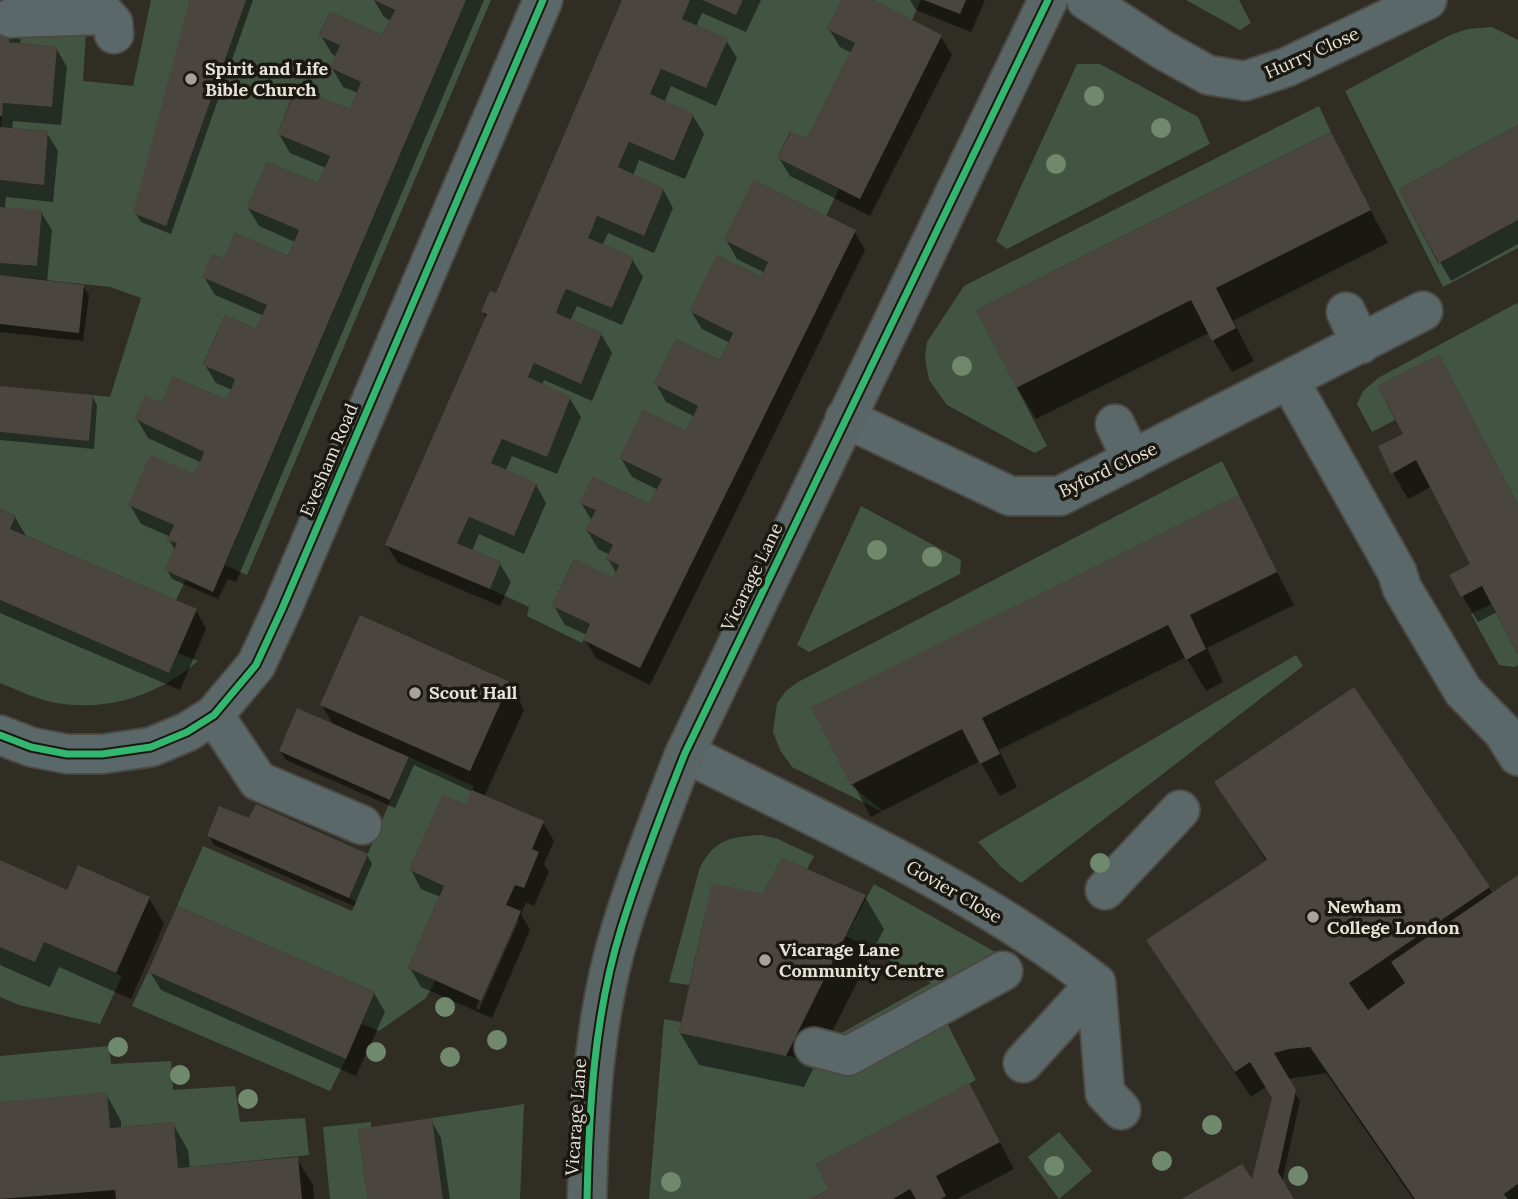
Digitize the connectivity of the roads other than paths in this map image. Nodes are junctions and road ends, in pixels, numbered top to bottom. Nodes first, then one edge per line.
1 (543, 0) edge
2 (1048, 0) edge
3 (1086, 0) edge
4 (1427, 0) edge
5 (11, 18) dead end
6 (114, 34) dead end
7 (1423, 312) dead end
8 (1289, 380) junction
9 (845, 418) junction
10 (1115, 425) dead end
11 (1132, 460) junction
12 (214, 715) junction
13 (0, 735) edge
14 (1513, 737) edge
15 (685, 753) junction
16 (1180, 810) dead end
17 (362, 825) dead end
18 (1105, 890) dead end
19 (1003, 971) dead end
20 (1096, 983) junction
21 (814, 1047) dead end
22 (1023, 1063) dead end
23 (1121, 1110) dead end
24 (587, 1199) edge

1 - 12 street, Evesham Road
2 - 9 main road, Vicarage Lane
3 - 4 street, Hurry Close
5 - 6 street
7 - 8 street, Byford Close
8 - 11 street, Byford Close
8 - 14 street
9 - 11 street, Byford Close
9 - 15 main road, Vicarage Lane
10 - 11 street
12 - 13 street, Evesham Road
12 - 17 street
15 - 20 street, Govier Close
15 - 24 main road, Vicarage Lane
16 - 18 street
19 - 21 street
20 - 22 street
20 - 23 street

